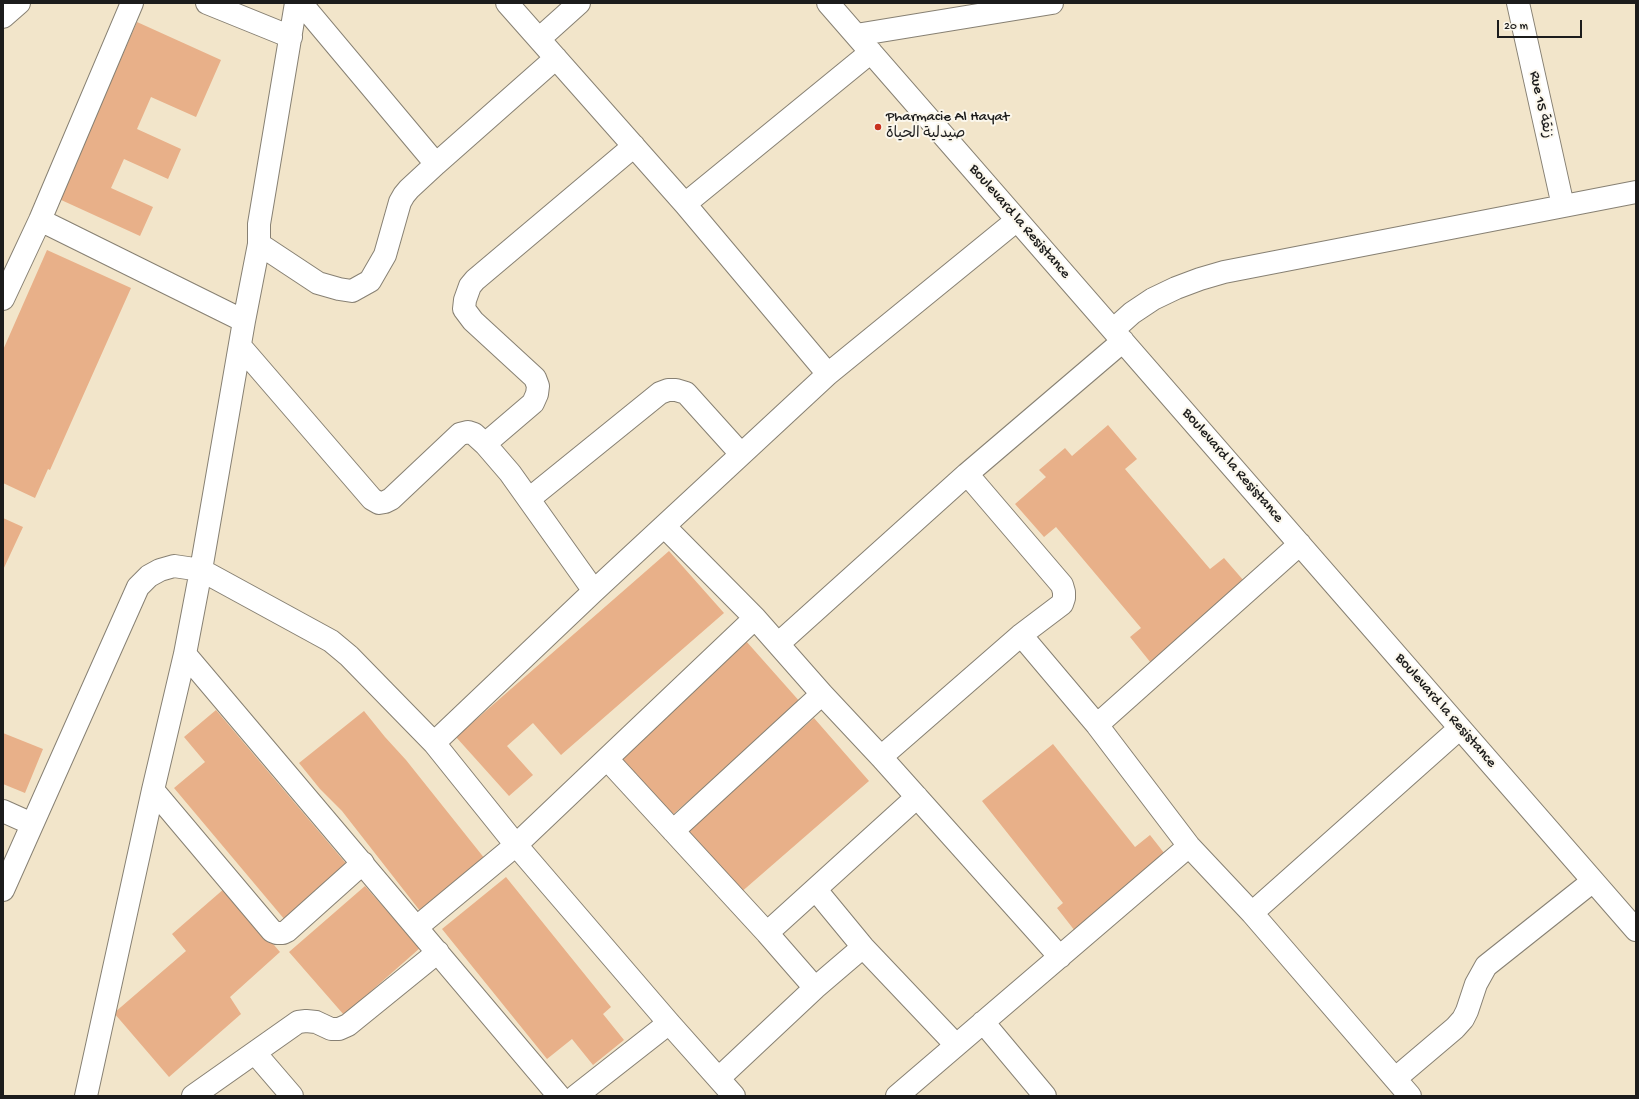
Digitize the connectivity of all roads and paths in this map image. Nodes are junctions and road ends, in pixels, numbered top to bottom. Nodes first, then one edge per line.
1 (19, 3) edge
2 (132, 3) edge
3 (207, 3) edge
4 (296, 3) edge
5 (301, 3) edge
6 (507, 3) edge
7 (579, 3) edge
8 (828, 3) edge
9 (1052, 3) edge
10 (1518, 3) edge
11 (3, 17) edge
12 (856, 35) junction
13 (291, 37) junction
14 (539, 39) junction
15 (871, 52) junction
16 (556, 58) junction
17 (634, 146) junction
18 (436, 164) junction
19 (1636, 192) edge
20 (685, 204) junction
21 (1563, 206) junction
22 (40, 220) junction
23 (1017, 220) junction
24 (259, 244) junction
25 (3, 299) edge
26 (244, 321) junction
27 (1118, 336) junction
28 (240, 346) junction
29 (828, 374) junction
30 (485, 444) junction
31 (741, 454) junction
32 (967, 474) junction
33 (529, 499) junction
34 (664, 526) junction
35 (1300, 544) junction
36 (201, 570) junction
37 (594, 591) junction
38 (755, 618) junction
39 (1021, 635) junction
40 (778, 644) junction
41 (184, 654) junction
42 (822, 694) junction
43 (1097, 725) junction
44 (1460, 728) junction
45 (434, 743) junction
46 (881, 756) junction
47 (608, 759) junction
48 (153, 790) junction
49 (917, 797) junction
50 (3, 811) edge
51 (32, 824) junction
52 (673, 831) junction
53 (516, 845) junction
54 (1189, 846) junction
55 (363, 863) junction
56 (1593, 881) junction
57 (3, 890) edge
58 (816, 890) junction
59 (1252, 913) junction
60 (417, 926) junction
61 (1636, 930) edge
62 (767, 932) junction
63 (863, 947) junction
64 (438, 952) junction
65 (1060, 957) junction
66 (815, 988) junction
67 (983, 1022) junction
68 (669, 1023) junction
69 (956, 1045) junction
70 (255, 1053) junction
71 (719, 1078) junction
72 (1396, 1078) junction
73 (86, 1096) edge
74 (193, 1096) edge
75 (292, 1096) edge
76 (559, 1096) edge
77 (576, 1096) edge
78 (734, 1096) edge
79 (896, 1096) edge
80 (1045, 1096) edge
81 (1410, 1096) edge

1 - 11 street
2 - 22 street
3 - 13 street
4 - 13 street
5 - 18 street
6 - 14 street
7 - 14 street
8 - 12 street, Boulevard la Resistance
9 - 12 street
10 - 21 street, Rue 15 زنقة
12 - 15 street, Boulevard la Resistance
13 - 24 street
14 - 16 street
15 - 20 street
15 - 23 street, Boulevard la Resistance
16 - 17 street
16 - 18 street
17 - 20 street
17 - 30 street
18 - 24 street
19 - 21 street
20 - 29 street
21 - 27 street
22 - 25 street
22 - 26 street
23 - 27 street, Boulevard la Resistance
23 - 29 street
24 - 26 street
26 - 28 street
27 - 32 street
27 - 35 street, Boulevard la Resistance
28 - 30 street
28 - 36 street
29 - 31 street
30 - 33 street
31 - 33 street
31 - 34 street
32 - 39 street
32 - 40 street
33 - 37 street
34 - 37 street
34 - 38 street
35 - 43 street
35 - 44 street, Boulevard la Resistance
36 - 41 street
36 - 45 street
36 - 51 street
37 - 45 street
38 - 40 street
38 - 47 street
39 - 43 street
39 - 46 street
40 - 42 street
41 - 48 street
41 - 55 street
42 - 46 street
42 - 52 street
43 - 54 street
44 - 56 street, Boulevard la Resistance
44 - 59 street
45 - 53 street
46 - 49 street
47 - 52 street
47 - 53 street
48 - 55 street
48 - 73 street
49 - 58 street
49 - 65 street
50 - 51 street
51 - 57 street
52 - 62 street
53 - 60 street
53 - 68 street
54 - 59 street
54 - 65 street
55 - 60 street
56 - 61 street, Boulevard la Resistance
56 - 72 street
58 - 62 street
58 - 63 street
59 - 72 street
60 - 64 street
62 - 66 street
63 - 66 street
63 - 69 street
64 - 70 street
64 - 76 street
65 - 67 street
66 - 71 street
67 - 69 street
67 - 80 street
68 - 71 street
68 - 77 street
69 - 79 street
70 - 74 street
70 - 75 street
71 - 78 street
72 - 81 street

